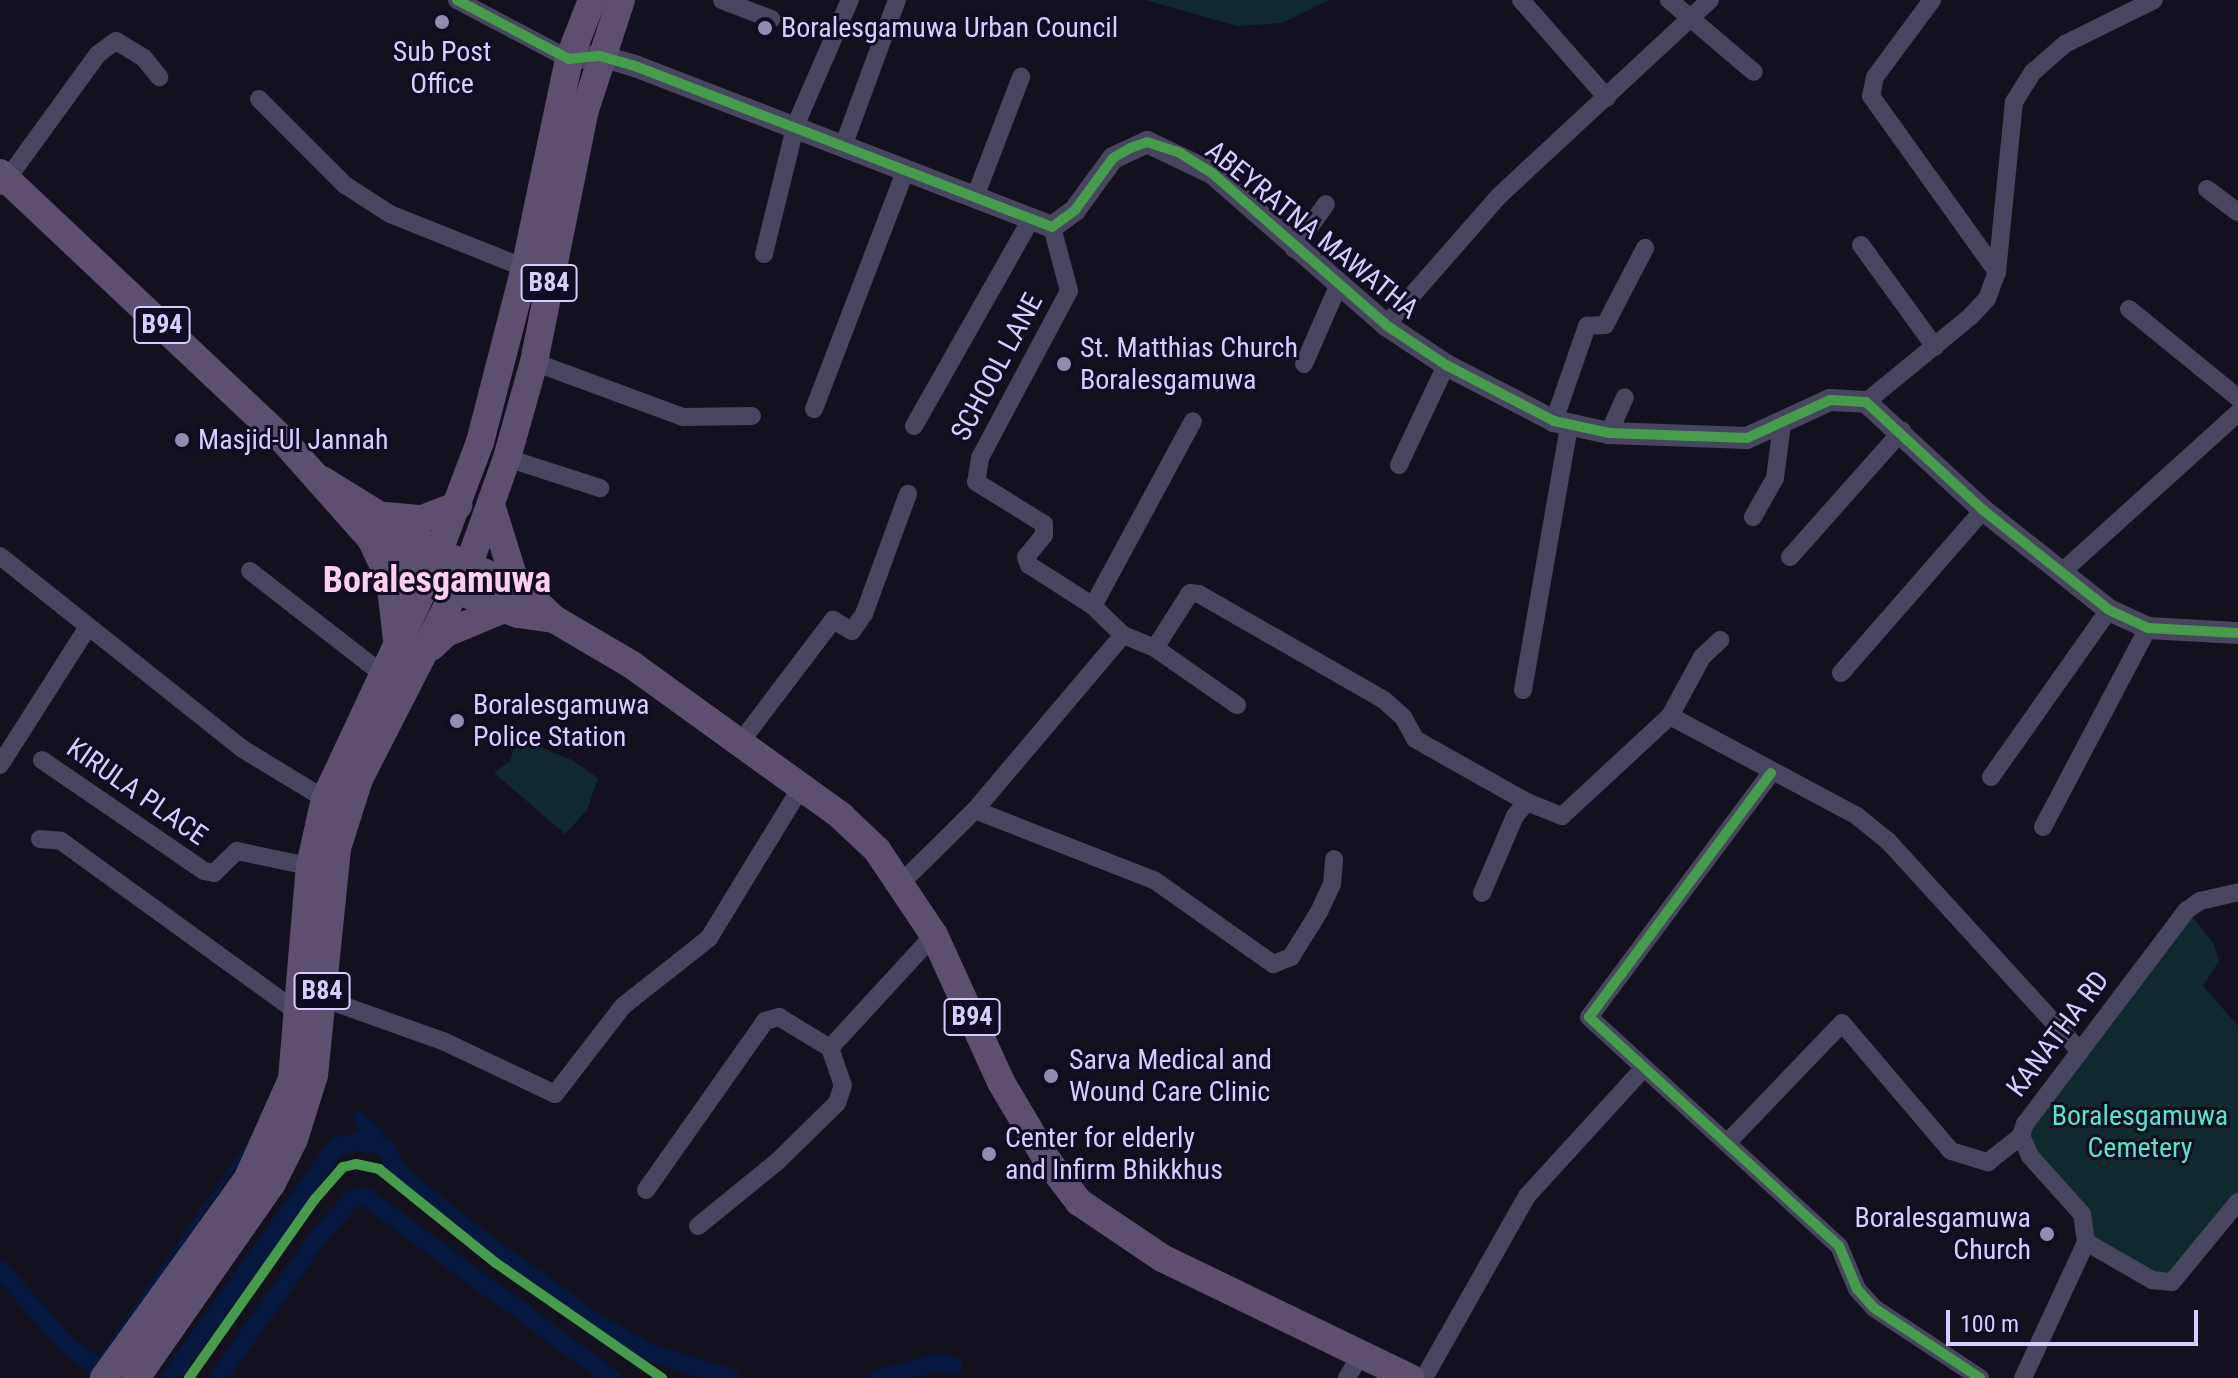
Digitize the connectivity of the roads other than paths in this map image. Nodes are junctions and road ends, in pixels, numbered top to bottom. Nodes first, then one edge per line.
1 (457, 0) edge
2 (592, 0) edge
3 (621, 0) edge
4 (722, 0) edge
5 (850, 0) edge
6 (897, 0) edge
7 (1521, 0) edge
8 (1669, 0) edge
9 (1710, 0) edge
10 (1932, 0) edge
11 (2154, 0) edge
12 (771, 19) dead end
13 (1688, 19) junction
14 (600, 56) junction
15 (569, 59) junction
16 (1754, 72) dead end
17 (159, 77) dead end
18 (1021, 77) dead end
19 (1607, 98) junction
20 (259, 99) dead end
21 (796, 124) junction
22 (844, 144) junction
23 (906, 169) junction
24 (2, 180) edge
25 (2207, 189) dead end
26 (975, 197) junction
27 (1326, 204) dead end
28 (2238, 212) edge
29 (1041, 224) junction
30 (1861, 245) dead end
31 (1645, 248) dead end
32 (1294, 249) junction
33 (764, 254) dead end
34 (525, 268) junction
35 (1997, 272) junction
36 (1338, 286) junction
37 (2129, 309) dead end
38 (1386, 325) junction
39 (1935, 347) junction
40 (534, 362) junction
41 (1304, 364) dead end
42 (1446, 365) junction
43 (1625, 397) dead end
44 (2238, 398) edge
45 (1866, 402) junction
46 (814, 409) dead end
47 (2238, 413) edge
48 (752, 416) dead end
49 (1193, 421) dead end
50 (1561, 424) junction
51 (1782, 424) junction
52 (914, 426) dead end
53 (1902, 431) junction
54 (1609, 433) junction
55 (507, 458) junction
56 (1399, 465) dead end
57 (600, 488) dead end
58 (908, 494) dead end
59 (458, 505) junction
60 (491, 505) junction
61 (1983, 510) junction
62 (1753, 517) dead end
63 (377, 528) junction
64 (0, 556) edge
65 (1790, 557) dead end
66 (469, 564) junction
67 (434, 565) junction
68 (250, 571) dead end
69 (2063, 571) junction
70 (456, 590) junction
71 (510, 597) junction
72 (1093, 606) junction
73 (2109, 610) junction
74 (88, 627) junction
75 (2148, 628) junction
76 (2238, 633) edge
77 (1123, 635) junction
78 (397, 640) junction
79 (1720, 640) dead end
80 (1155, 648) junction
81 (425, 654) junction
82 (381, 673) junction
83 (1841, 673) dead end
84 (1523, 690) dead end
85 (1237, 705) dead end
86 (1670, 716) junction
87 (739, 744) junction
88 (42, 760) dead end
89 (0, 765) edge
90 (1771, 773) junction
91 (1991, 777) dead end
92 (801, 787) junction
93 (325, 799) junction
94 (1527, 802) junction
95 (975, 810) junction
96 (2043, 827) dead end
97 (40, 839) dead end
98 (1334, 859) dead end
99 (322, 869) junction
100 (901, 883) junction
101 (2238, 892) edge
102 (1482, 893) dead end
103 (934, 935) junction
104 (311, 1006) junction
105 (830, 1048) junction
106 (2080, 1051) junction
107 (1643, 1069) junction
108 (2021, 1136) junction
109 (1727, 1143) junction
110 (646, 1190) dead end
111 (2238, 1202) edge
112 (698, 1226) dead end
113 (2086, 1242) junction
114 (1362, 1352) junction
115 (104, 1378) edge
116 (136, 1378) edge
117 (1347, 1378) edge
118 (1410, 1378) edge
119 (1424, 1378) edge
120 (1980, 1378) edge
121 (2023, 1378) edge

1 - 15 street
2 - 15 main road, B84
3 - 14 main road, B84
4 - 12 street
5 - 21 street
6 - 22 street
7 - 19 street
8 - 13 street
9 - 13 street
10 - 35 street
11 - 35 street
13 - 16 street
13 - 19 street
14 - 15 street
14 - 21 street
14 - 40 main road, B84
15 - 34 main road, B84
17 - 24 street
18 - 26 street
19 - 38 street
20 - 34 street
21 - 22 street
21 - 33 street
22 - 23 street
23 - 26 street
23 - 46 street
24 - 63 main road, B94
25 - 28 street
26 - 29 street
27 - 32 street
29 - 32 street, ABEYRATNA MAWATHA
29 - 52 street
29 - 72 street, SCHOOL LANE
30 - 39 street
31 - 50 street
32 - 36 street, ABEYRATNA MAWATHA
34 - 59 main road, B84
35 - 39 street
36 - 38 street, ABEYRATNA MAWATHA
36 - 41 street
37 - 44 street
38 - 42 street, ABEYRATNA MAWATHA
39 - 45 street
40 - 48 street
40 - 55 main road, B84
42 - 50 street, ABEYRATNA MAWATHA
42 - 56 street
43 - 54 street
45 - 51 street, ABEYRATNA MAWATHA
45 - 53 street
47 - 69 street
49 - 72 street
50 - 54 street, ABEYRATNA MAWATHA
50 - 84 street
51 - 54 street, ABEYRATNA MAWATHA
51 - 62 street
53 - 61 street
53 - 65 street
55 - 57 street
55 - 60 main road, B84
58 - 87 street
59 - 63 main road
59 - 67 main road, B84
60 - 66 main road, B84
60 - 71 main road
61 - 69 street
61 - 83 street
63 - 67 main road, B94
63 - 78 main road
64 - 74 street
66 - 67 main road, B94
66 - 70 main road, B84
66 - 71 main road, B94
67 - 70 main road, B94
67 - 78 main road, B84
68 - 82 street
69 - 73 street
70 - 71 main road, B94
70 - 81 main road, B84
71 - 81 main road
71 - 87 main road, B94
72 - 77 street, SCHOOL LANE
73 - 75 street
73 - 91 street
74 - 89 street
74 - 93 street
75 - 76 street
75 - 96 street
77 - 80 street, SCHOOL LANE
77 - 95 street
78 - 82 main road, B84
79 - 86 street
80 - 85 street, SCHOOL LANE
80 - 94 street
81 - 99 main road, B84
82 - 93 main road, B84
86 - 90 street
86 - 94 street
87 - 92 main road, B94
88 - 99 street, KIRULA PLACE
90 - 106 street
90 - 107 street
92 - 100 main road, B94
92 - 104 street
93 - 99 main road, B84
94 - 102 street
95 - 98 street
95 - 100 street
97 - 104 street
99 - 104 main road, B84
100 - 103 main road, B94
101 - 106 street, KANATHA RD
103 - 105 street
103 - 114 main road, B94
104 - 115 main road, B84
104 - 116 main road, B84
105 - 110 street
105 - 112 street
106 - 108 street, KANATHA RD
107 - 109 street
107 - 119 street
108 - 109 street
108 - 113 street, KANATHA RD
109 - 120 street
111 - 113 street
113 - 121 street
114 - 117 street
114 - 118 main road, B94

